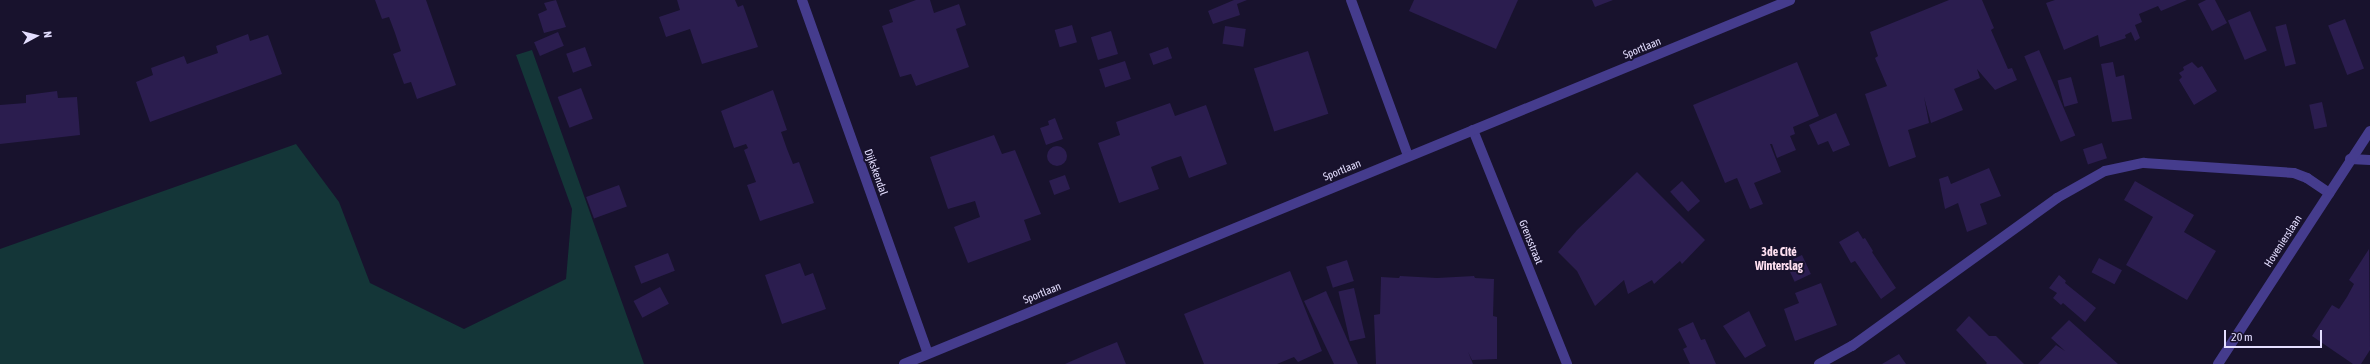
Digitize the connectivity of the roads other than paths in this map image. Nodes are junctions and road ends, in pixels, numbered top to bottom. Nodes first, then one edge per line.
1 (802, 0) edge
2 (1351, 0) edge
3 (1790, 0) edge
4 (1473, 130) junction
5 (2370, 131) edge
6 (1408, 156) junction
7 (2350, 159) junction
8 (2370, 160) edge
9 (2329, 193) junction
10 (928, 353) junction
11 (904, 364) edge
12 (1567, 364) edge
13 (1819, 364) edge
14 (2218, 364) edge

1 - 10 street, Dijkskendal
2 - 6 street
3 - 4 street, Sportlaan
4 - 6 street, Sportlaan
4 - 12 street, Grensstraat
5 - 7 street, Hovenierslaan
6 - 10 street, Sportlaan
7 - 8 street
7 - 9 street, Hovenierslaan
9 - 13 street
9 - 14 street, Hovenierslaan
10 - 11 street, Sportlaan

